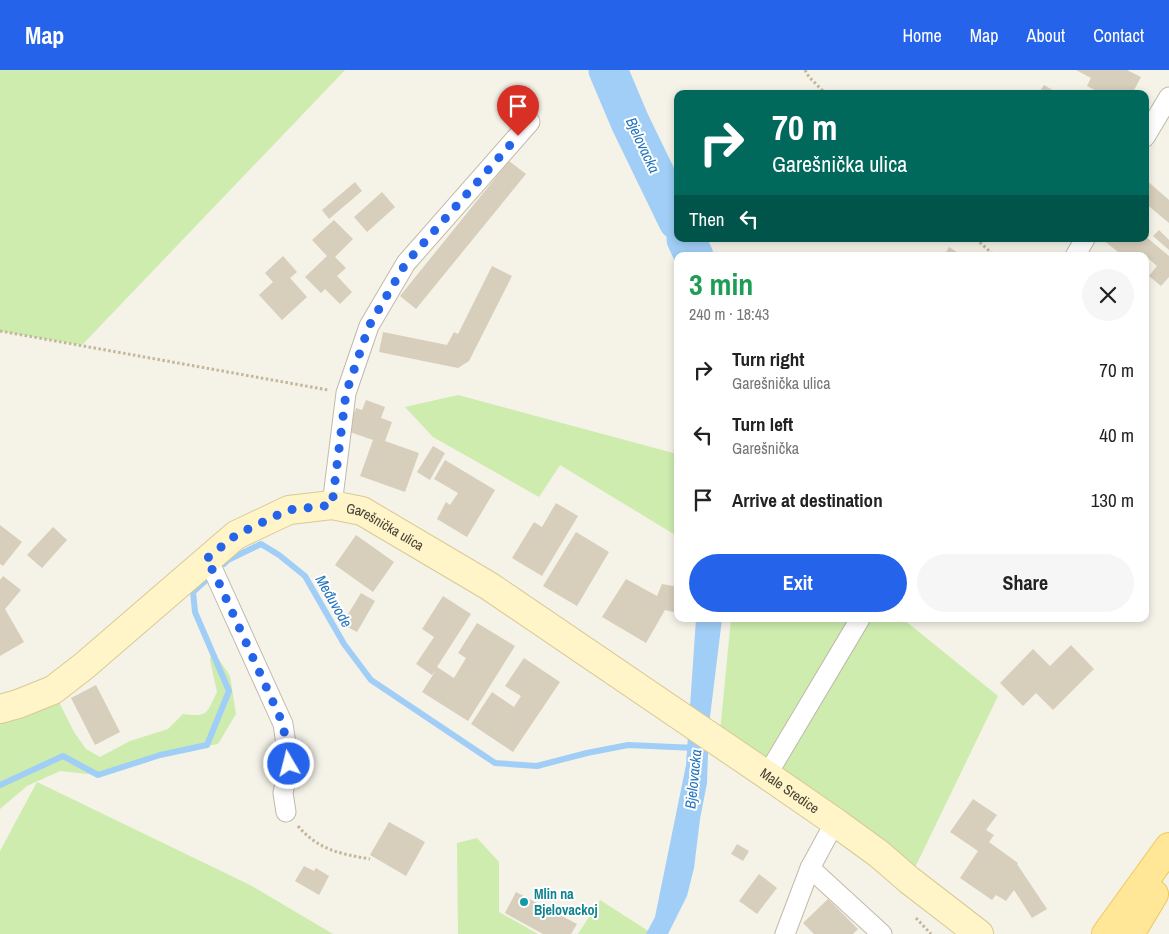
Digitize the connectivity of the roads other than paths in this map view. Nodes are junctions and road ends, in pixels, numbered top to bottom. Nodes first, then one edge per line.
1 (1169, 97) edge
2 (530, 122) dead end
3 (1149, 130) edge
4 (332, 505) junction
5 (205, 560) junction
6 (858, 622) edge
7 (667, 708) joint
8 (0, 709) edge
9 (767, 775) junction
10 (286, 812) road end
11 (835, 822) junction
12 (1169, 847) edge
13 (1169, 866) edge
14 (810, 868) junction
15 (909, 880) junction
16 (784, 934) edge
17 (882, 934) edge
18 (957, 934) edge
19 (979, 934) edge
20 (1106, 934) edge
21 (1130, 934) edge

1 - 3 street
2 - 4 street
4 - 5 main road, Garešnička ulica
4 - 7 main road, Garešnička ulica
5 - 8 main road, Garešnička ulica
5 - 10 street
6 - 9 street
7 - 9 main road, Male Sredice
9 - 11 main road, Male Sredice
11 - 14 street
11 - 15 main road, Male Sredice
12 - 20 main road
13 - 21 main road
14 - 16 street
14 - 17 street
15 - 18 main road, Male Sredice
15 - 19 main road, Male Sredice

